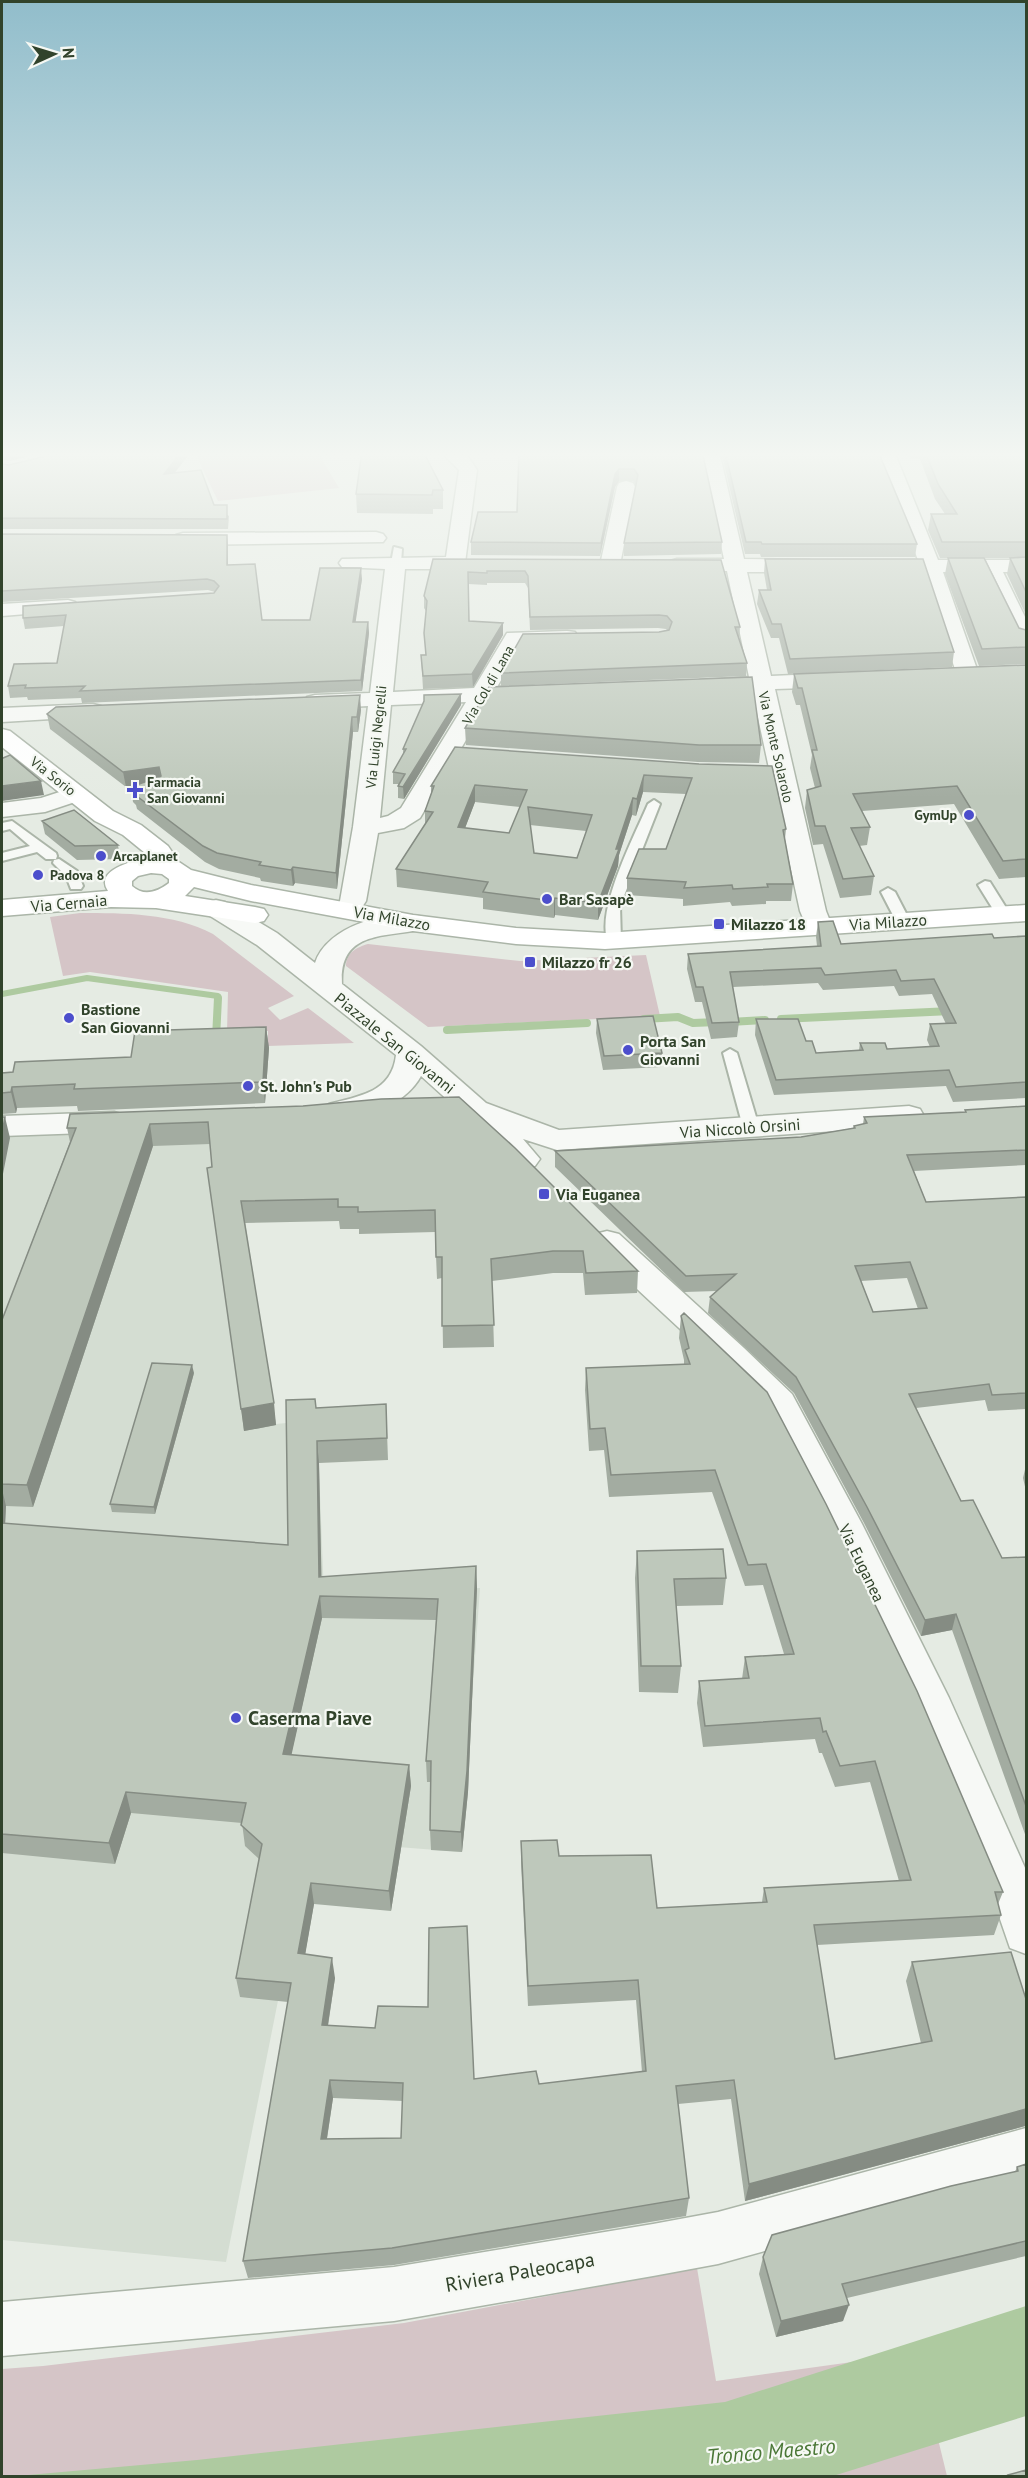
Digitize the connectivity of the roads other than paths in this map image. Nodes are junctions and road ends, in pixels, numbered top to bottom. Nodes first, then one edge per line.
1 (736, 566) edge
2 (990, 566) edge
3 (395, 567) edge
4 (906, 567) edge
5 (930, 567) junction
6 (952, 567) edge
7 (93, 604) edge
8 (2, 610) edge
9 (586, 637) edge
10 (1026, 639) edge
11 (992, 674) edge
12 (968, 675) junction
13 (945, 676) edge
14 (865, 679) edge
15 (761, 682) junction
16 (689, 685) edge
17 (552, 691) edge
18 (483, 694) junction
19 (380, 699) junction
20 (298, 703) edge
21 (111, 711) edge
22 (2, 715) edge
23 (2, 736) edge
24 (75, 794) junction
25 (654, 804) dead end
26 (2, 810) edge
27 (104, 816) junction
28 (366, 826) junction
29 (2, 827) edge
30 (40, 847) junction
31 (2, 857) edge
32 (175, 871) junction
33 (127, 872) junction
34 (985, 885) dead end
35 (76, 886) junction
36 (888, 892) dead end
37 (146, 900) junction
38 (2, 901) edge
39 (2, 908) edge
40 (216, 908) junction
41 (348, 909) junction
42 (1015, 913) edge
43 (903, 921) junction
44 (413, 923) junction
45 (819, 926) junction
46 (364, 932) junction
47 (610, 941) junction
48 (328, 988) junction
49 (411, 1052) junction
50 (730, 1053) dead end
51 (438, 1103) junction
52 (932, 1114) edge
53 (140, 1121) edge
54 (2, 1126) edge
55 (751, 1127) junction
56 (549, 1185) edge
57 (579, 1215) edge
58 (1026, 1932) edge
59 (1026, 2153) edge
60 (2, 2329) edge

1 - 15 street, Via Monte Solarolo
2 - 10 street
3 - 19 street, Via Luigi Negrelli
4 - 5 street
5 - 6 street
5 - 12 street
7 - 8 street
9 - 18 street, Via Col di Lana
11 - 12 street
12 - 13 street
14 - 15 street
15 - 16 street
15 - 45 street, Via Monte Solarolo
17 - 18 street
18 - 19 street
18 - 28 street, Via Col di Lana
19 - 20 street
19 - 28 street, Via Luigi Negrelli
21 - 22 street
23 - 24 main road, Via Sorio
24 - 26 street
24 - 27 main road, Via Sorio
25 - 47 lane
27 - 32 main road, Via Sorio
27 - 33 main road, Via Sorio
28 - 41 street, Via Luigi Negrelli
29 - 30 lane
30 - 31 lane
30 - 35 lane
32 - 33 main road
32 - 37 main road
32 - 41 main road, Via Milazzo
33 - 35 main road, Via Cernaia
33 - 37 main road
34 - 42 lane
35 - 38 main road, Via Cernaia
36 - 43 lane
37 - 39 main road, Via Cernaia
37 - 40 main road, Piazzale San Giovanni
40 - 46 main road, Via Milazzo
40 - 48 street, Piazzale San Giovanni
41 - 44 main road, Via Milazzo
42 - 43 main road, Via Milazzo
43 - 45 main road, Via Milazzo
44 - 46 street, Piazzale San Giovanni
44 - 47 main road, Via Milazzo
45 - 47 main road, Via Milazzo
46 - 47 main road, Via Milazzo
46 - 48 street, Piazzale San Giovanni
48 - 49 street, Piazzale San Giovanni
49 - 51 street, Piazzale San Giovanni
49 - 51 street
50 - 55 lane
51 - 55 street, Via Niccolò Orsini
51 - 56 street
52 - 55 street, Via Niccolò Orsini
53 - 54 street
57 - 58 street, Via Euganea
59 - 60 street, Riviera Paleocapa

